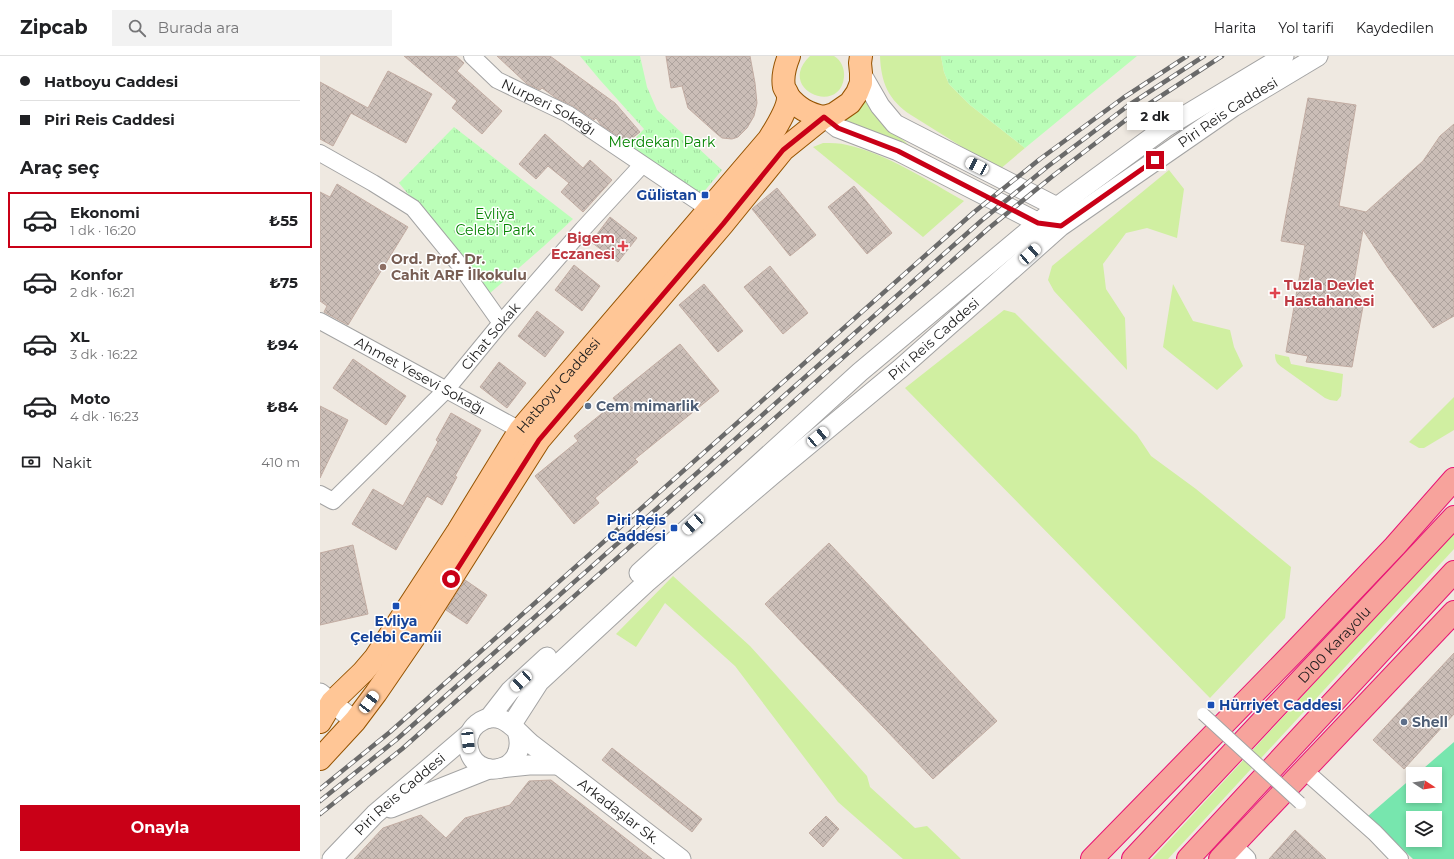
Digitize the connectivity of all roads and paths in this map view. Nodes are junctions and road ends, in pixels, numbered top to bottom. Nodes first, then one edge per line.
1 (472, 56) edge
2 (1284, 56) edge
3 (1318, 56) edge
4 (860, 62) edge
5 (784, 71) edge
6 (824, 117) junction
7 (320, 153) edge
8 (642, 165) junction
9 (1057, 207) junction
10 (709, 209) junction
11 (1038, 223) junction
12 (1061, 226) junction
13 (320, 321) edge
14 (501, 323) junction
15 (446, 390) junction
16 (520, 430) junction
17 (1454, 479) edge
18 (326, 497) edge
19 (1454, 517) edge
20 (1454, 572) edge
21 (1454, 612) edge
22 (326, 697) edge
23 (1203, 714) dead end
24 (489, 718) junction
25 (355, 721) junction
26 (320, 722) edge
27 (514, 728) junction
28 (470, 733) junction
29 (320, 759) edge
30 (557, 765) junction
31 (495, 769) junction
32 (1304, 770) junction
33 (1300, 803) dead end
34 (375, 814) junction
35 (1232, 855) edge
36 (332, 859) edge
37 (681, 859) edge
38 (1092, 859) edge
39 (1133, 859) edge
40 (1188, 859) edge
41 (1400, 859) edge

1 - 8 street, Nurperi Sokağı
2 - 9 street, Piri Reis Caddesi
3 - 12 street, Piri Reis Caddesi
4 - 6 main road, Hatboyu Caddesi
4 - 9 street
5 - 6 main road
5 - 10 main road, Hatboyu Caddesi
6 - 11 street
6 - 25 main road, Hatboyu Caddesi
7 - 14 street
8 - 10 street, Nurperi Sokağı
8 - 14 street, Cihat Sokak
9 - 11 street, Piri Reis Caddesi
9 - 12 street
10 - 16 main road, Hatboyu Caddesi
11 - 12 street
11 - 24 street, Piri Reis Caddesi
12 - 27 street, Piri Reis Caddesi
13 - 15 street, Ahmet Yesevi Sokağı
14 - 15 street, Cihat Sokak
15 - 16 street, Ahmet Yesevi Sokağı
15 - 18 street, Cihat Sokak
16 - 22 main road, Hatboyu Caddesi
17 - 38 highway
19 - 39 highway, D100 Karayolu
20 - 40 highway
21 - 32 highway
22 - 25 street
22 - 26 main road, Hatboyu Caddesi
23 - 33 street, bridge
24 - 27 street
24 - 28 street
25 - 29 main road, Hatboyu Caddesi
27 - 30 street, Arkadaşlar Sk.
27 - 31 street
28 - 31 street
28 - 34 street, Piri Reis Caddesi
30 - 31 street
30 - 37 street, Arkadaşlar Sk.
31 - 34 street
32 - 35 highway
32 - 41 street
34 - 36 street, Piri Reis Caddesi

